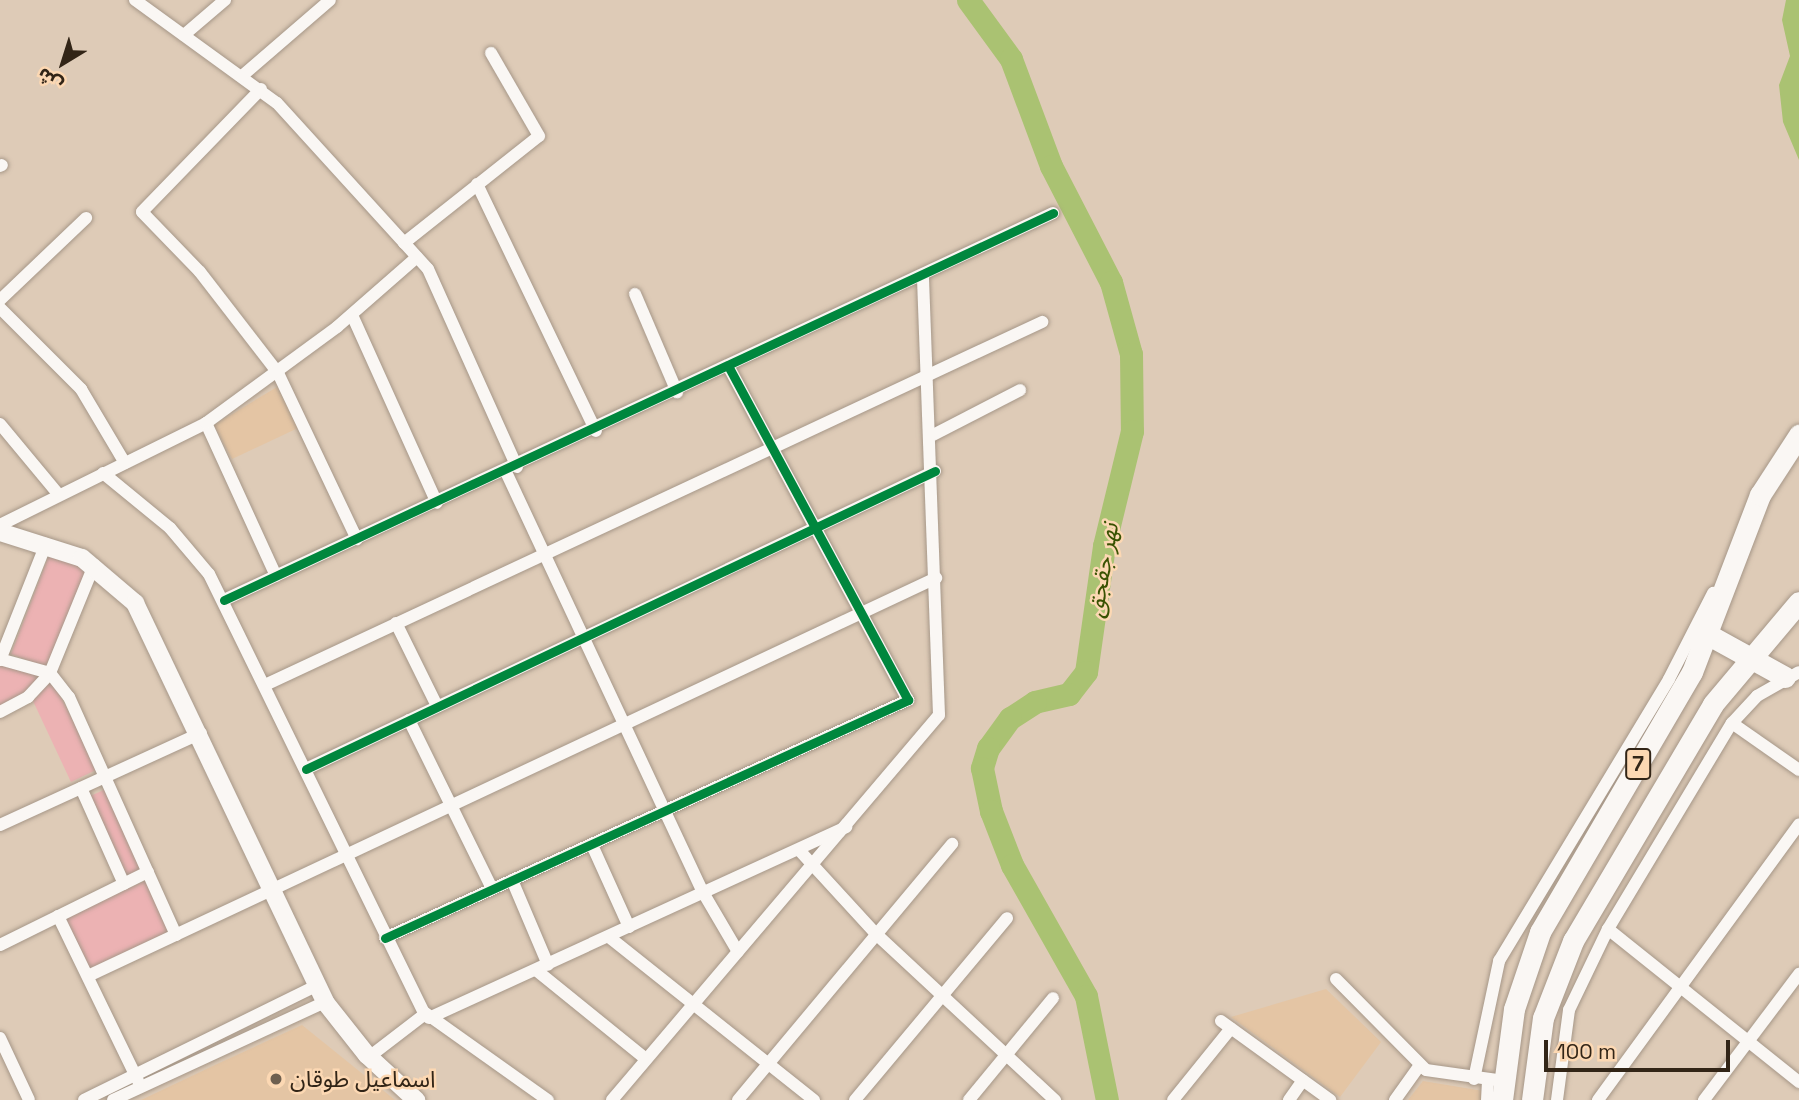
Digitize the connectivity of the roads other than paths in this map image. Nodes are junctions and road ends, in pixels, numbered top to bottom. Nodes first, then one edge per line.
1 (135, 0) edge
2 (225, 0) edge
3 (330, 0) edge
4 (184, 35) junction
5 (491, 54) dead end
6 (242, 76) junction
7 (261, 89) junction
8 (477, 184) junction
9 (1052, 213) dead end
10 (86, 218) dead end
11 (404, 243) junction
12 (417, 257) junction
13 (923, 277) junction
14 (635, 294) dead end
15 (0, 300) edge
16 (0, 307) edge
17 (352, 314) junction
18 (1042, 322) dead end
19 (729, 367) junction
20 (278, 373) junction
21 (930, 373) junction
22 (1020, 390) dead end
23 (677, 392) junction
24 (206, 422) junction
25 (0, 424) edge
26 (596, 431) junction
27 (933, 435) junction
28 (1799, 435) edge
29 (772, 447) junction
30 (124, 463) junction
31 (512, 469) junction
32 (935, 471) junction
33 (103, 473) junction
34 (59, 495) junction
35 (437, 503) junction
36 (0, 524) edge
37 (816, 529) junction
38 (0, 531) edge
39 (357, 539) junction
40 (46, 544) junction
41 (545, 556) junction
42 (94, 565) junction
43 (276, 576) junction
44 (936, 578) junction
45 (1715, 589) dead end
46 (224, 600) junction
47 (1799, 602) edge
48 (860, 610) junction
49 (396, 623) junction
50 (1707, 634) junction
51 (583, 637) junction
52 (1750, 658) junction
53 (1, 660) edge
54 (50, 673) junction
55 (1792, 674) edge
56 (265, 685) junction
57 (437, 706) junction
58 (0, 712) edge
59 (409, 720) junction
60 (622, 723) junction
61 (1732, 723) junction
62 (201, 733) junction
63 (306, 769) junction
64 (1799, 770) edge
65 (105, 777) junction
66 (81, 788) junction
67 (452, 805) junction
68 (665, 811) junction
69 (853, 824) junction
70 (1799, 824) edge
71 (0, 825) edge
72 (952, 844) dead end
73 (592, 845) junction
74 (799, 850) junction
75 (347, 855) junction
76 (811, 870) junction
77 (148, 872) junction
78 (512, 880) junction
79 (124, 884) junction
80 (492, 888) junction
81 (272, 891) junction
82 (705, 894) junction
83 (58, 916) junction
84 (1007, 918) dead end
85 (629, 928) junction
86 (1608, 929) junction
87 (875, 933) junction
88 (176, 935) junction
89 (609, 937) junction
90 (385, 938) junction
91 (0, 945) edge
92 (738, 952) junction
93 (542, 967) junction
94 (1799, 974) edge
95 (88, 976) junction
96 (1336, 979) dead end
97 (1680, 987) junction
98 (321, 994) junction
99 (941, 996) junction
100 (1053, 998) dead end
101 (694, 1004) junction
102 (427, 1016) junction
103 (0, 1038) edge
104 (1748, 1041) junction
105 (1006, 1055) junction
106 (369, 1057) junction
107 (646, 1059) junction
108 (768, 1063) junction
109 (1420, 1065) junction
110 (135, 1075) junction
111 (1303, 1080) junction
112 (1799, 1082) edge
113 (1492, 1085) edge
114 (141, 1087) junction
115 (30, 1099) edge
116 (84, 1100) edge
117 (113, 1100) edge
118 (416, 1100) edge
119 (548, 1100) edge
120 (612, 1100) edge
121 (738, 1100) edge
122 (814, 1100) edge
123 (855, 1100) edge
124 (969, 1100) edge
125 (1055, 1100) edge
126 (1173, 1100) edge
127 (1289, 1100) edge
128 (1330, 1100) edge
129 (1395, 1100) edge
130 (1488, 1100) edge
131 (1532, 1100) edge
132 (1557, 1100) edge
133 (1598, 1100) edge
134 (1704, 1100) edge

1 - 4 street
2 - 4 street
3 - 6 street
4 - 6 street
5 - 8 street
6 - 7 street
7 - 11 street
7 - 20 street
8 - 11 street
8 - 26 street
9 - 13 street
10 - 15 street
11 - 12 street
12 - 17 street
12 - 31 street
13 - 19 street
13 - 21 street
14 - 23 street
16 - 30 street
17 - 20 street
17 - 35 street
18 - 21 street
19 - 23 street
19 - 29 street
20 - 24 street
20 - 39 street
21 - 27 street
21 - 29 street
22 - 27 street
23 - 26 street
24 - 30 street
24 - 43 street
25 - 34 street
26 - 31 street
27 - 32 street
28 - 50 highway, 7
29 - 37 street
29 - 41 street
30 - 33 street
31 - 35 street
31 - 41 street
32 - 37 street
32 - 44 street
33 - 34 street
33 - 46 street
34 - 36 street
35 - 39 street
37 - 48 street
37 - 51 street
38 - 40 street
39 - 43 street
40 - 42 street
40 - 53 street
41 - 49 street
41 - 51 street
42 - 54 street
42 - 62 street
43 - 46 street
44 - 48 street
44 - 69 street
45 - 113 street
46 - 56 street
47 - 52 highway, 7
48 - 60 street
48 - 68 street
49 - 56 street
49 - 57 street
50 - 52 highway
50 - 113 highway, 7
51 - 57 street
51 - 60 street
52 - 55 highway
52 - 131 highway, 7
53 - 54 street
54 - 58 street
54 - 65 street
55 - 61 street
56 - 63 street
57 - 59 street
59 - 63 street
59 - 67 street
60 - 67 street
60 - 68 street
61 - 64 street
61 - 86 street
62 - 65 street
62 - 81 street
63 - 75 street
65 - 66 street
65 - 77 street
66 - 71 street
66 - 79 street
67 - 75 street
67 - 80 street
68 - 73 street
68 - 82 street
69 - 74 street
69 - 76 street
70 - 97 street
72 - 87 street
73 - 78 street
73 - 85 street
74 - 76 street
74 - 82 street
75 - 81 street
75 - 90 street
76 - 87 street
76 - 92 street
77 - 79 street
77 - 88 street
78 - 80 street
78 - 93 street
79 - 83 street
80 - 90 street
81 - 88 street
81 - 98 street
82 - 85 street
82 - 92 street
83 - 91 street
83 - 95 street
84 - 99 street
85 - 89 street
86 - 97 street
86 - 132 street
87 - 99 street
87 - 108 street
88 - 95 street
89 - 93 street
89 - 101 street
90 - 102 street
92 - 101 street
93 - 102 street
93 - 107 street
94 - 104 street
95 - 110 street
96 - 109 street
97 - 104 street
97 - 133 street
98 - 106 street
98 - 110 street
98 - 114 street
99 - 105 street
99 - 123 street
100 - 105 street
101 - 107 street
101 - 108 street
102 - 106 street
102 - 119 street
103 - 115 street
104 - 112 street
104 - 134 street
105 - 124 street
105 - 125 street
106 - 118 street
107 - 120 street
108 - 121 street
108 - 122 street
109 - 113 street
109 - 129 street
110 - 114 street
110 - 116 street
111 - 126 street
111 - 127 street
111 - 128 street
113 - 130 street
114 - 117 street

